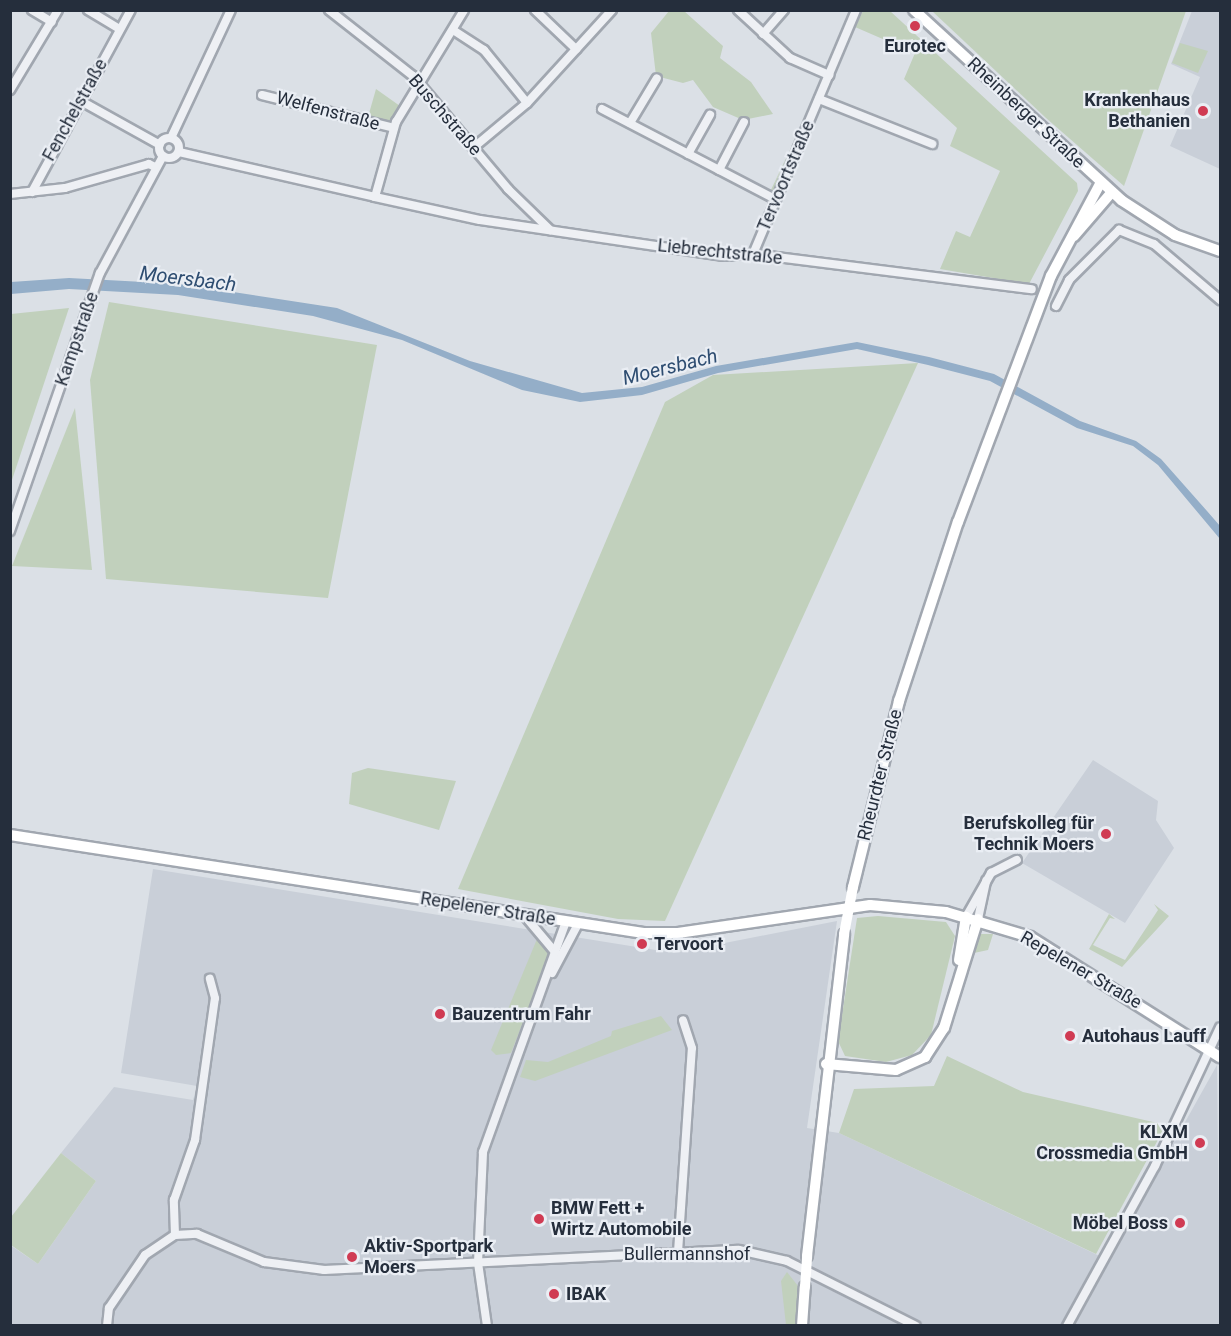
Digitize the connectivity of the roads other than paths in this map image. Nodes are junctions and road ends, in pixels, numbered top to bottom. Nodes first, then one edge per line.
1 (32, 10) edge
2 (58, 10) edge
3 (88, 10) edge
4 (131, 10) edge
5 (231, 10) edge
6 (329, 10) edge
7 (464, 10) edge
8 (535, 10) edge
9 (612, 10) edge
10 (738, 10) edge
11 (784, 10) edge
12 (856, 10) edge
13 (914, 10) edge
14 (52, 22) junction
15 (120, 29) junction
16 (453, 30) junction
17 (763, 34) junction
18 (576, 48) junction
19 (829, 75) junction
20 (657, 78) dead end
21 (418, 82) junction
22 (10, 90) edge
23 (262, 95) dead end
24 (819, 99) junction
25 (81, 101) junction
26 (527, 103) junction
27 (602, 109) dead end
28 (710, 115) dead end
29 (744, 122) dead end
30 (630, 123) junction
31 (394, 128) junction
32 (171, 138) junction
33 (160, 144) junction
34 (932, 144) dead end
35 (473, 148) junction
36 (179, 152) junction
37 (688, 154) junction
38 (163, 156) junction
39 (155, 167) junction
40 (719, 170) junction
41 (1101, 182) junction
42 (32, 192) junction
43 (1112, 192) junction
44 (10, 194) edge
45 (376, 196) junction
46 (775, 199) junction
47 (550, 230) junction
48 (1063, 250) junction
49 (1221, 251) edge
50 (753, 254) junction
51 (1032, 289) dead end
52 (1221, 300) edge
53 (1056, 306) dead end
54 (10, 531) edge
55 (10, 835) edge
56 (1017, 860) dead end
57 (986, 879) junction
58 (524, 915) junction
59 (966, 917) junction
60 (978, 919) junction
61 (572, 923) junction
62 (555, 952) junction
63 (550, 977) junction
64 (957, 978) junction
65 (210, 979) dead end
66 (683, 1020) dead end
67 (1221, 1027) edge
68 (1210, 1050) junction
69 (1221, 1057) edge
70 (826, 1065) junction
71 (175, 1235) junction
72 (678, 1252) junction
73 (478, 1263) junction
74 (107, 1326) edge
75 (487, 1326) edge
76 (802, 1326) edge
77 (916, 1326) edge
78 (1067, 1326) edge

1 - 14 street
2 - 14 street
3 - 15 street
4 - 15 street, Fenchelstraße
5 - 32 street
6 - 21 street, Buschstraße
7 - 16 street
8 - 18 street
9 - 18 street
10 - 17 street
11 - 17 street
12 - 19 street, Tervoortstraße
13 - 41 main road, Rheinberger Straße
14 - 22 street
15 - 25 street, Fenchelstraße
16 - 21 street
16 - 26 street
17 - 19 street
18 - 26 street
19 - 24 street, Tervoortstraße
20 - 30 street
21 - 31 street
21 - 35 street, Buschstraße
23 - 31 street, Welfenstraße
24 - 34 street, Tervoortstraße
24 - 46 street, Tervoortstraße
25 - 33 street
25 - 42 street, Fenchelstraße
26 - 35 street
27 - 30 street
28 - 37 street
29 - 40 street
30 - 37 street
31 - 45 street
32 - 33 street
32 - 36 street
33 - 38 street
35 - 47 street, Buschstraße
36 - 38 street
36 - 45 street, Liebrechtstraße
37 - 40 street
38 - 39 street, Kampstraße
39 - 42 street
39 - 54 street, Kampstraße
40 - 46 street
41 - 43 main road, Rheinberger Straße
41 - 48 main road, Rheurdter Straße
42 - 44 street
43 - 48 main road, Rheurdter Straße
43 - 49 main road, Rheinberger Straße
45 - 47 street, Liebrechtstraße
46 - 50 street, Tervoortstraße
47 - 50 street, Liebrechtstraße
48 - 70 main road, Rheurdter Straße, bridge
50 - 51 street, Liebrechtstraße
52 - 53 street
55 - 58 main road, Repelener Straße
56 - 57 street
57 - 59 street
57 - 60 street
58 - 61 main road, Repelener Straße
58 - 62 street
59 - 60 main road, Repelener Straße
59 - 61 main road, Repelener Straße
59 - 64 main road
60 - 64 main road
60 - 68 main road, Repelener Straße
61 - 62 street
61 - 63 street
62 - 63 street
63 - 73 street
64 - 70 main road
65 - 71 street
66 - 72 street
67 - 68 street
68 - 69 main road, Repelener Straße
68 - 78 street
70 - 76 main road, Rheurdter Straße, bridge
71 - 73 street, Bullermannshof
71 - 74 street
72 - 73 street, Bullermannshof
72 - 77 street, Bullermannshof
73 - 75 street

